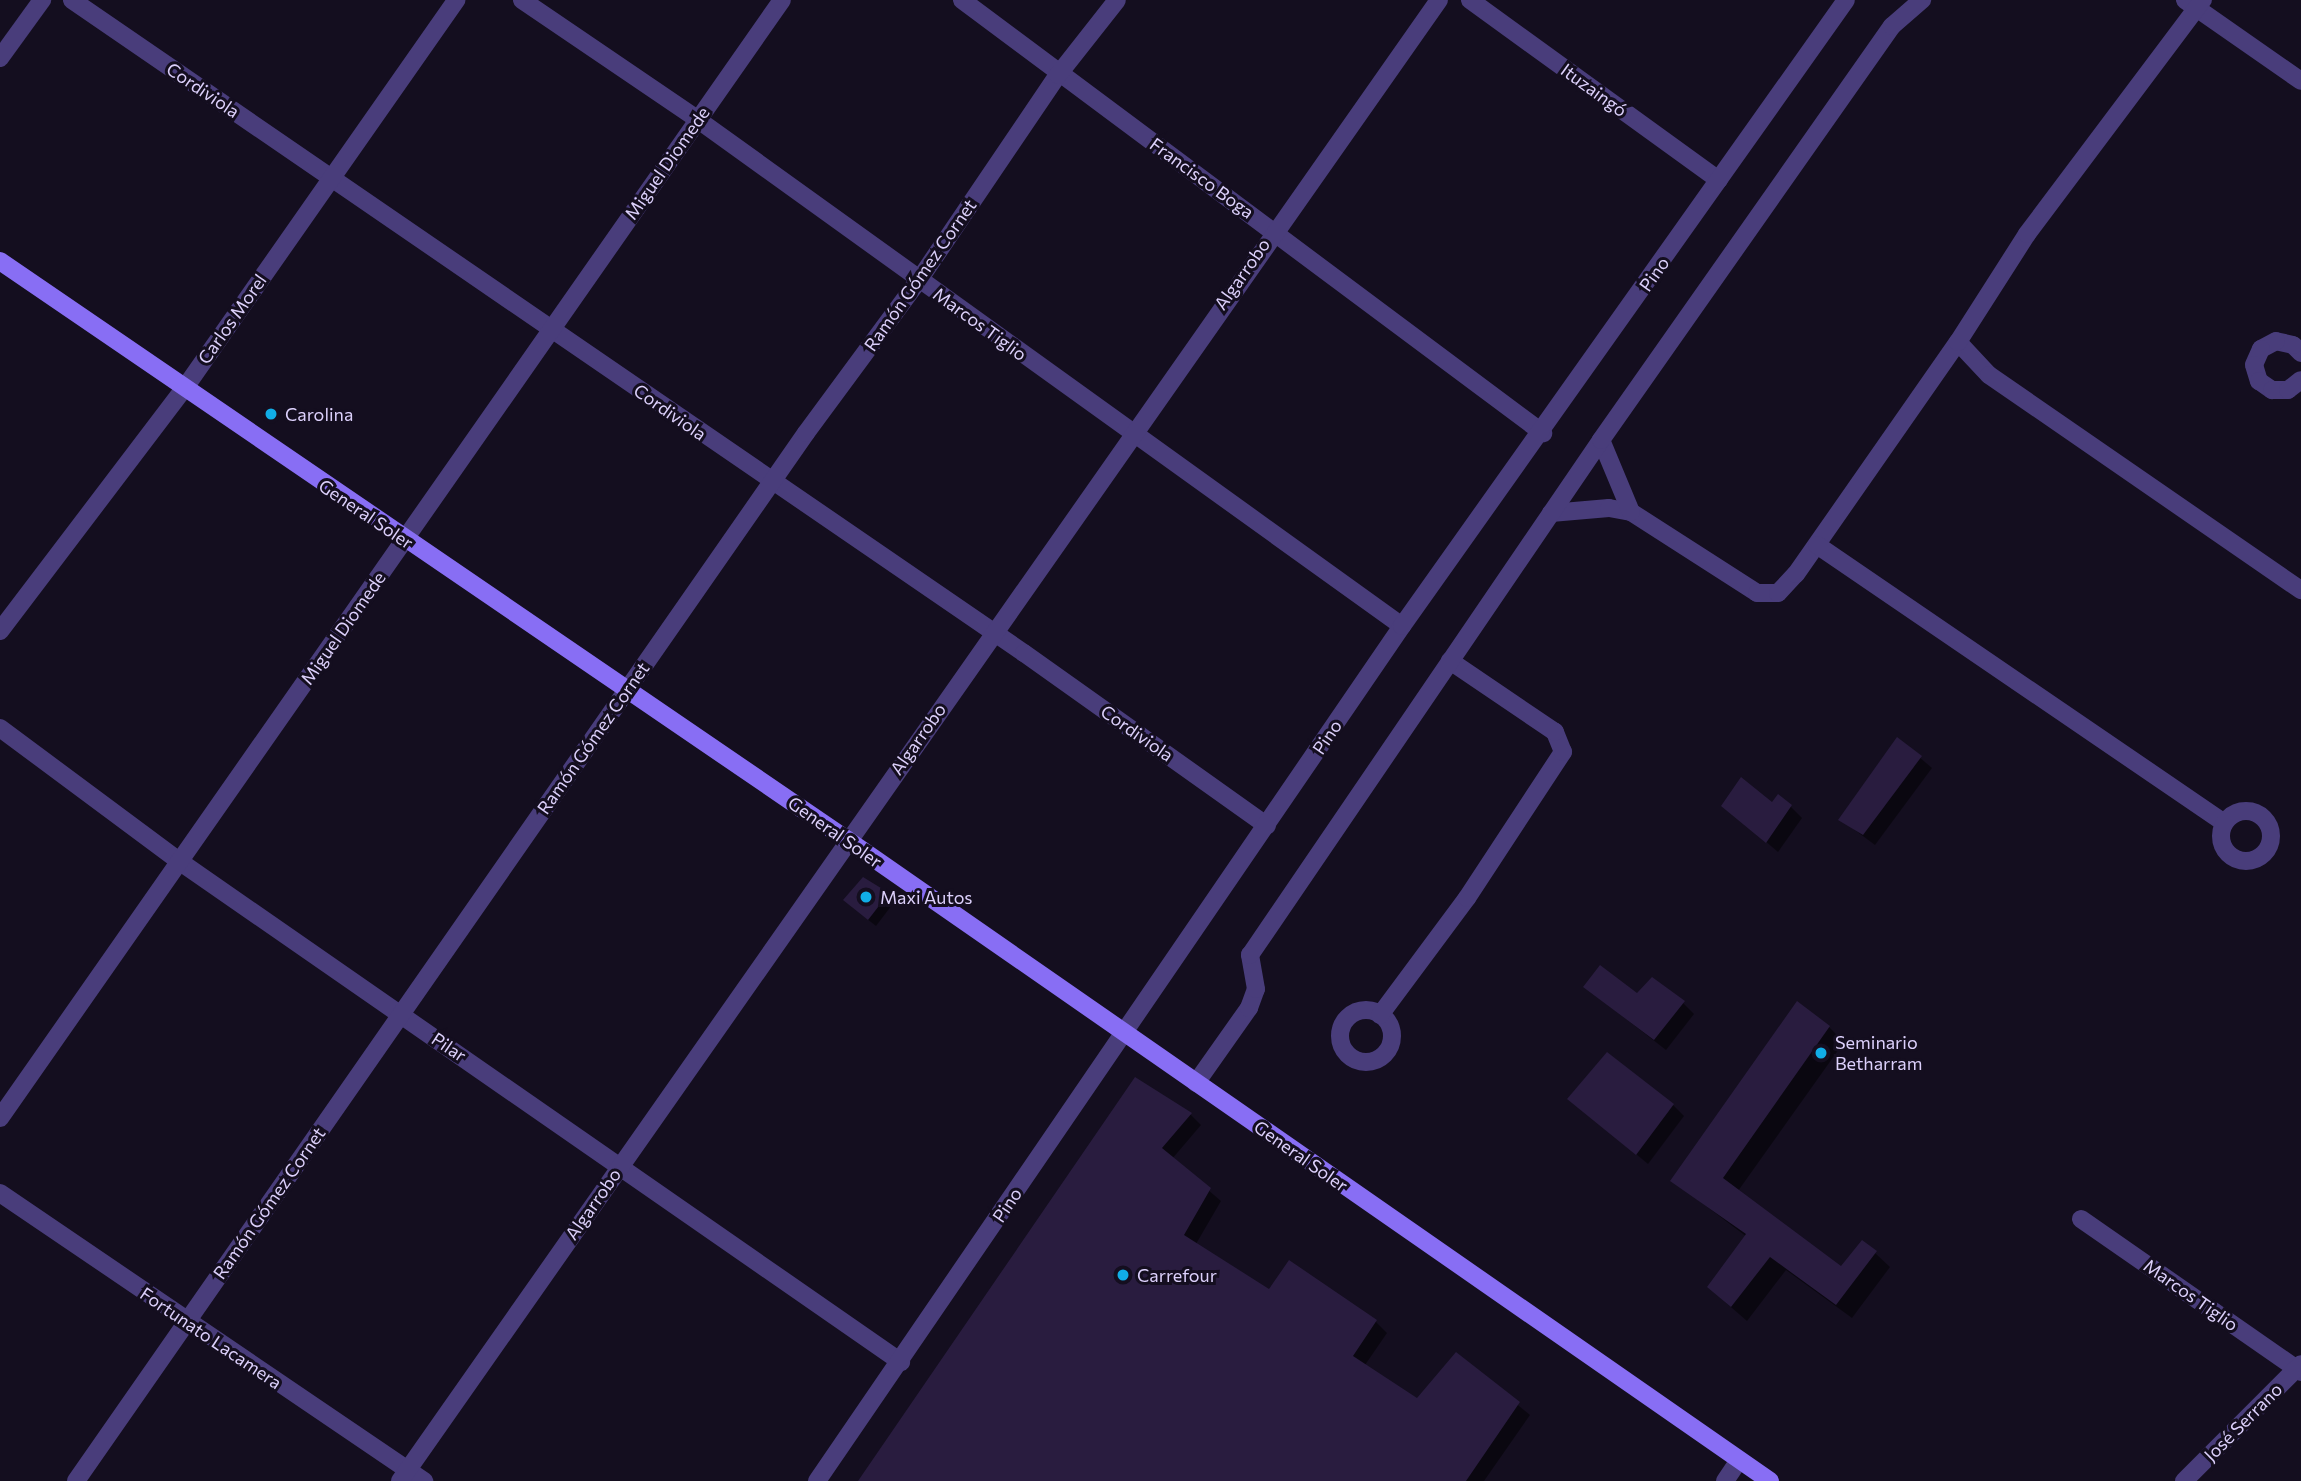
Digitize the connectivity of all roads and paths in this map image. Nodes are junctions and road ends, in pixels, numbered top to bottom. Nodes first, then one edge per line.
1 (42, 0) edge
2 (72, 0) edge
3 (456, 0) edge
4 (522, 0) edge
5 (782, 0) edge
6 (962, 0) edge
7 (1117, 0) edge
8 (1439, 0) edge
9 (1470, 0) edge
10 (1846, 0) edge
11 (1922, 0) edge
12 (2195, 3) edge
13 (0, 58) edge
14 (1058, 75) junction
15 (2301, 81) edge
16 (697, 119) junction
17 (331, 177) junction
18 (1719, 180) junction
19 (1274, 230) junction
20 (0, 261) edge
21 (919, 280) junction
22 (551, 331) junction
23 (1958, 342) junction
24 (2298, 344) edge
25 (2301, 380) edge
26 (184, 389) junction
27 (1542, 433) junction
28 (1130, 435) junction
29 (1601, 440) junction
30 (773, 483) junction
31 (1631, 512) junction
32 (1551, 513) junction
33 (404, 540) junction
34 (1817, 544) junction
35 (2301, 590) edge
36 (1402, 626) junction
37 (0, 631) edge
38 (993, 632) junction
39 (1450, 661) junction
40 (627, 690) junction
41 (0, 728) edge
42 (2224, 823) dead end
43 (1267, 826) junction
44 (846, 839) junction
45 (179, 861) junction
46 (400, 1014) junction
47 (1380, 1015) dead end
48 (1123, 1034) junction
49 (1196, 1083) junction
50 (0, 1118) edge
51 (621, 1164) junction
52 (0, 1193) edge
53 (2081, 1219) dead end
54 (187, 1322) junction
55 (901, 1362) junction
56 (2299, 1368) edge
57 (1739, 1460) junction
58 (404, 1475) edge
59 (76, 1481) edge
60 (424, 1481) edge
61 (817, 1481) edge
62 (1725, 1481) edge
63 (1770, 1481) edge
64 (2184, 1481) edge

1 - 13 street
2 - 17 street, Cordiviola
3 - 17 street, Carlos Morel
4 - 16 street, Marcos Tiglio
5 - 16 street, Miguel Diomede
6 - 14 street, Francisco Boga
7 - 14 street, Ramón Gómez Cornet
8 - 19 street, Algarrobo
9 - 18 street, Ituzaingó
10 - 18 street, Pino
11 - 29 street
12 - 15 street
12 - 23 street
14 - 19 street, Francisco Boga
14 - 21 street, Ramón Gómez Cornet
16 - 21 street, Marcos Tiglio
16 - 22 street, Miguel Diomede
17 - 22 street, Cordiviola
17 - 26 street, Carlos Morel
18 - 27 street, Pino
19 - 27 street, Francisco Boga
19 - 28 street, Algarrobo
20 - 26 street, General Soler
21 - 28 street, Marcos Tiglio
21 - 30 street, Ramón Gómez Cornet
22 - 30 street, Cordiviola
22 - 33 street, Miguel Diomede
23 - 34 street
23 - 35 street
24 - 25 street
26 - 33 street, General Soler
26 - 37 street, Carlos Morel
27 - 36 street, Pino
28 - 36 street, Marcos Tiglio
28 - 38 street, Algarrobo
29 - 31 street
29 - 32 street
30 - 38 street, Cordiviola
30 - 40 street, Ramón Gómez Cornet
31 - 32 street
31 - 34 street
32 - 39 street
33 - 40 street, General Soler
33 - 45 street, Miguel Diomede
34 - 42 street
36 - 43 street, Pino
38 - 43 street, Cordiviola
38 - 44 street, Algarrobo
39 - 47 street
39 - 49 street
40 - 44 street, General Soler
40 - 46 street, Ramón Gómez Cornet
41 - 45 street, Pilar
43 - 48 street, Pino
44 - 48 street, General Soler
44 - 51 street, Algarrobo
45 - 46 street, Pilar
45 - 50 street, Miguel Diomede
46 - 51 street, Pilar
46 - 54 street, Ramón Gómez Cornet
48 - 49 street, General Soler
48 - 55 street, Pino
49 - 57 street, General Soler
51 - 55 street, Pilar
51 - 58 street, Algarrobo
52 - 54 street, Fortunato Lacamera
53 - 56 street, Marcos Tiglio
54 - 58 street, Fortunato Lacamera
54 - 59 street, Ramón Gómez Cornet
55 - 61 street, Pino
56 - 64 street, José Serrano
57 - 62 street
57 - 63 street, General Soler
58 - 60 street, Fortunato Lacamera

